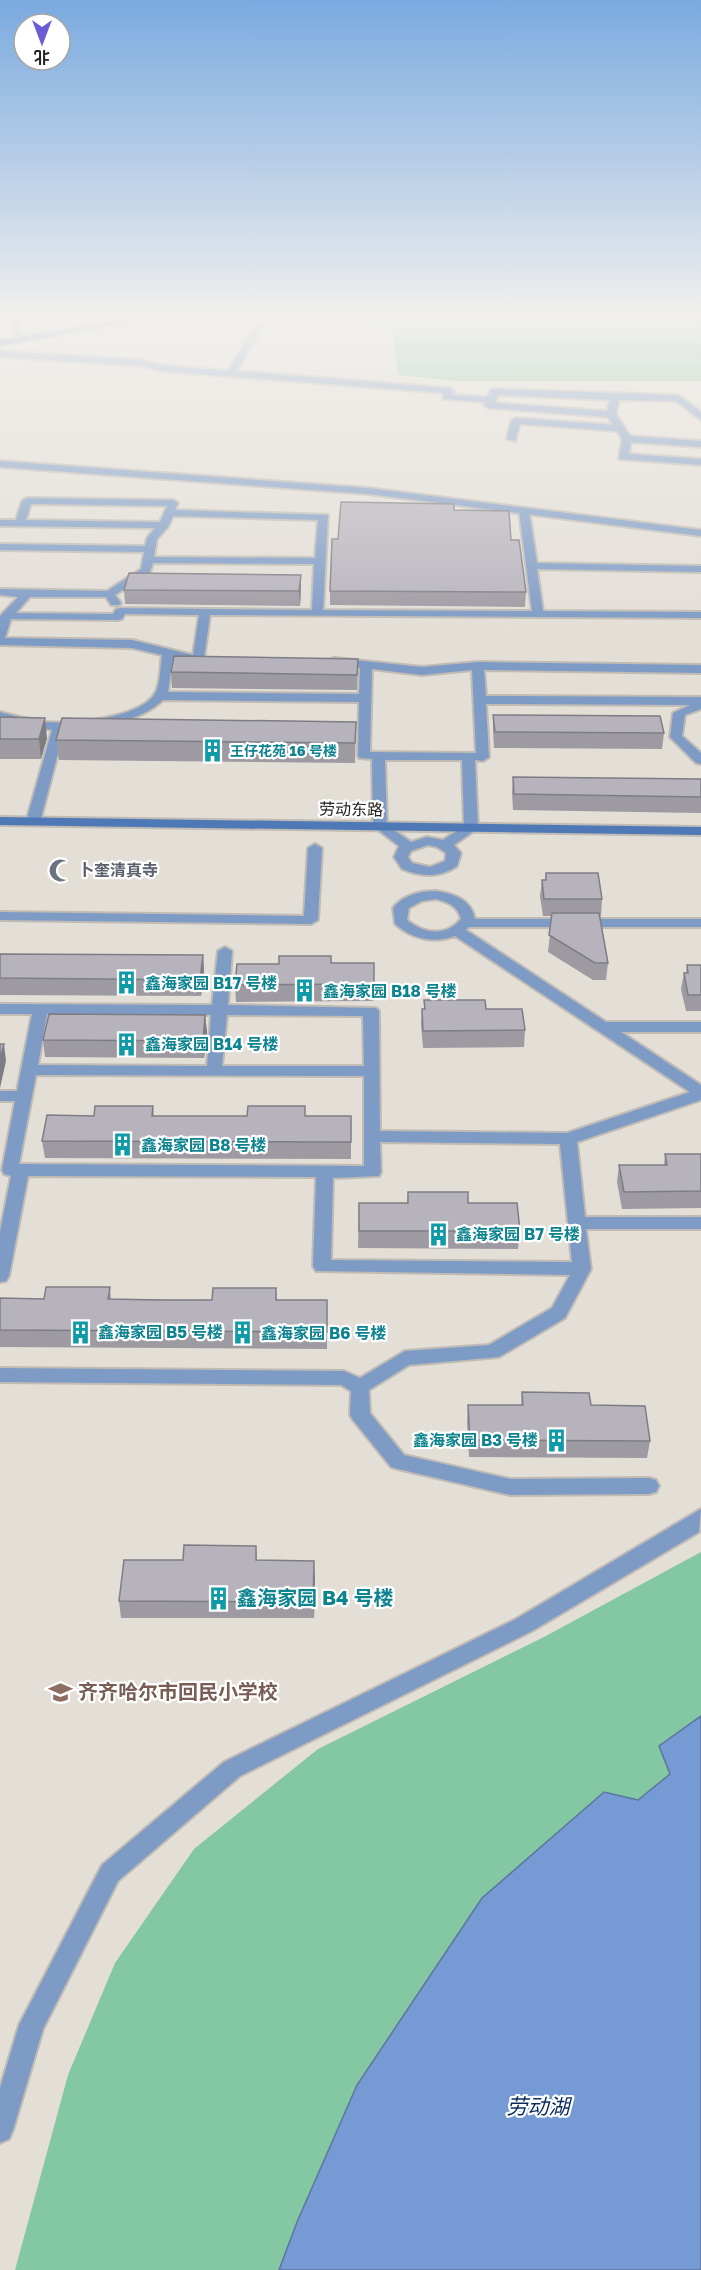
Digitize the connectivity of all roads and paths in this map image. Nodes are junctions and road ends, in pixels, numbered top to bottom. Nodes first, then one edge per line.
1 (616, 422) edge
2 (620, 428) junction
3 (512, 439) dead end
4 (627, 439) junction
5 (701, 444) edge
6 (701, 462) edge
7 (0, 464) edge
8 (524, 511) junction
9 (169, 513) junction
10 (0, 523) edge
11 (20, 523) junction
12 (164, 525) junction
13 (701, 533) edge
14 (0, 548) edge
15 (149, 554) junction
16 (320, 561) junction
17 (532, 566) junction
18 (701, 569) edge
19 (0, 592) edge
20 (27, 594) junction
21 (109, 594) junction
22 (120, 611) junction
23 (205, 612) junction
24 (318, 613) junction
25 (538, 614) junction
26 (701, 615) edge
27 (6, 616) junction
28 (0, 636) edge
29 (0, 641) edge
30 (168, 652) junction
31 (198, 661) junction
32 (222, 661) edge
33 (327, 662) edge
34 (366, 666) junction
35 (478, 666) junction
36 (701, 669) edge
37 (161, 696) junction
38 (365, 698) junction
39 (480, 700) junction
40 (700, 705) edge
41 (0, 717) edge
42 (59, 726) junction
43 (378, 756) junction
44 (468, 756) junction
45 (701, 760) edge
46 (0, 821) edge
47 (33, 822) junction
48 (380, 826) junction
49 (471, 828) junction
50 (701, 831) edge
51 (444, 845) junction
52 (408, 846) junction
53 (315, 848) dead end
54 (430, 872) junction
55 (430, 896) junction
56 (0, 916) edge
57 (701, 923) edge
58 (461, 927) junction
59 (225, 951) dead end
60 (0, 1010) edge
61 (40, 1010) junction
62 (220, 1011) junction
63 (602, 1027) junction
64 (701, 1027) edge
65 (29, 1071) junction
66 (214, 1071) junction
67 (372, 1071) junction
68 (701, 1093) edge
69 (0, 1095) edge
70 (24, 1096) junction
71 (372, 1136) junction
72 (568, 1139) junction
73 (7, 1147) edge
74 (21, 1170) junction
75 (325, 1172) junction
76 (577, 1223) junction
77 (701, 1223) edge
78 (582, 1269) junction
79 (0, 1276) edge
80 (0, 1375) edge
81 (360, 1387) junction
82 (649, 1486) dead end
83 (701, 1517) edge
84 (0, 2130) edge

1 - 2 street
2 - 3 street
2 - 4 street
4 - 5 street
4 - 6 street
7 - 8 street
8 - 13 street
8 - 17 street
9 - 11 street
9 - 12 street
9 - 16 street
10 - 11 street
11 - 12 street
12 - 15 street
14 - 15 street
15 - 16 street
15 - 21 street
16 - 24 street
17 - 18 street
17 - 25 street
19 - 20 street
20 - 21 street
20 - 27 street
21 - 22 street
22 - 23 street
22 - 27 street
23 - 24 street
23 - 31 street
24 - 25 street
25 - 26 street
27 - 28 street
29 - 30 street
30 - 31 street
30 - 37 street
31 - 32 street
33 - 34 street
34 - 35 street
34 - 38 street
35 - 36 street
35 - 39 street
37 - 38 street
37 - 42 street
38 - 43 street
39 - 40 street
39 - 44 street
40 - 45 street
41 - 42 street
42 - 47 street
43 - 44 street
43 - 48 street
44 - 49 street
46 - 47 main road, 劳动东路
47 - 48 main road, 劳动东路
48 - 49 main road, 劳动东路
48 - 52 street
49 - 50 main road, 劳动东路
49 - 51 street
51 - 52 street
51 - 54 street
52 - 54 street
53 - 56 street
54 - 55 street
55 - 58 street
55 - 58 street
57 - 58 street
58 - 63 street
59 - 62 street
60 - 61 street
61 - 62 street
61 - 65 street
62 - 66 street
62 - 67 street
63 - 64 street
63 - 68 street
65 - 66 street
65 - 70 street
66 - 67 street
67 - 71 street
68 - 72 street
69 - 70 street
70 - 73 street
71 - 72 street
71 - 75 street
72 - 76 street
73 - 74 street
74 - 75 street
74 - 79 street
75 - 78 street
76 - 77 street
76 - 78 street
78 - 81 street
80 - 81 street
81 - 82 street
83 - 84 street

